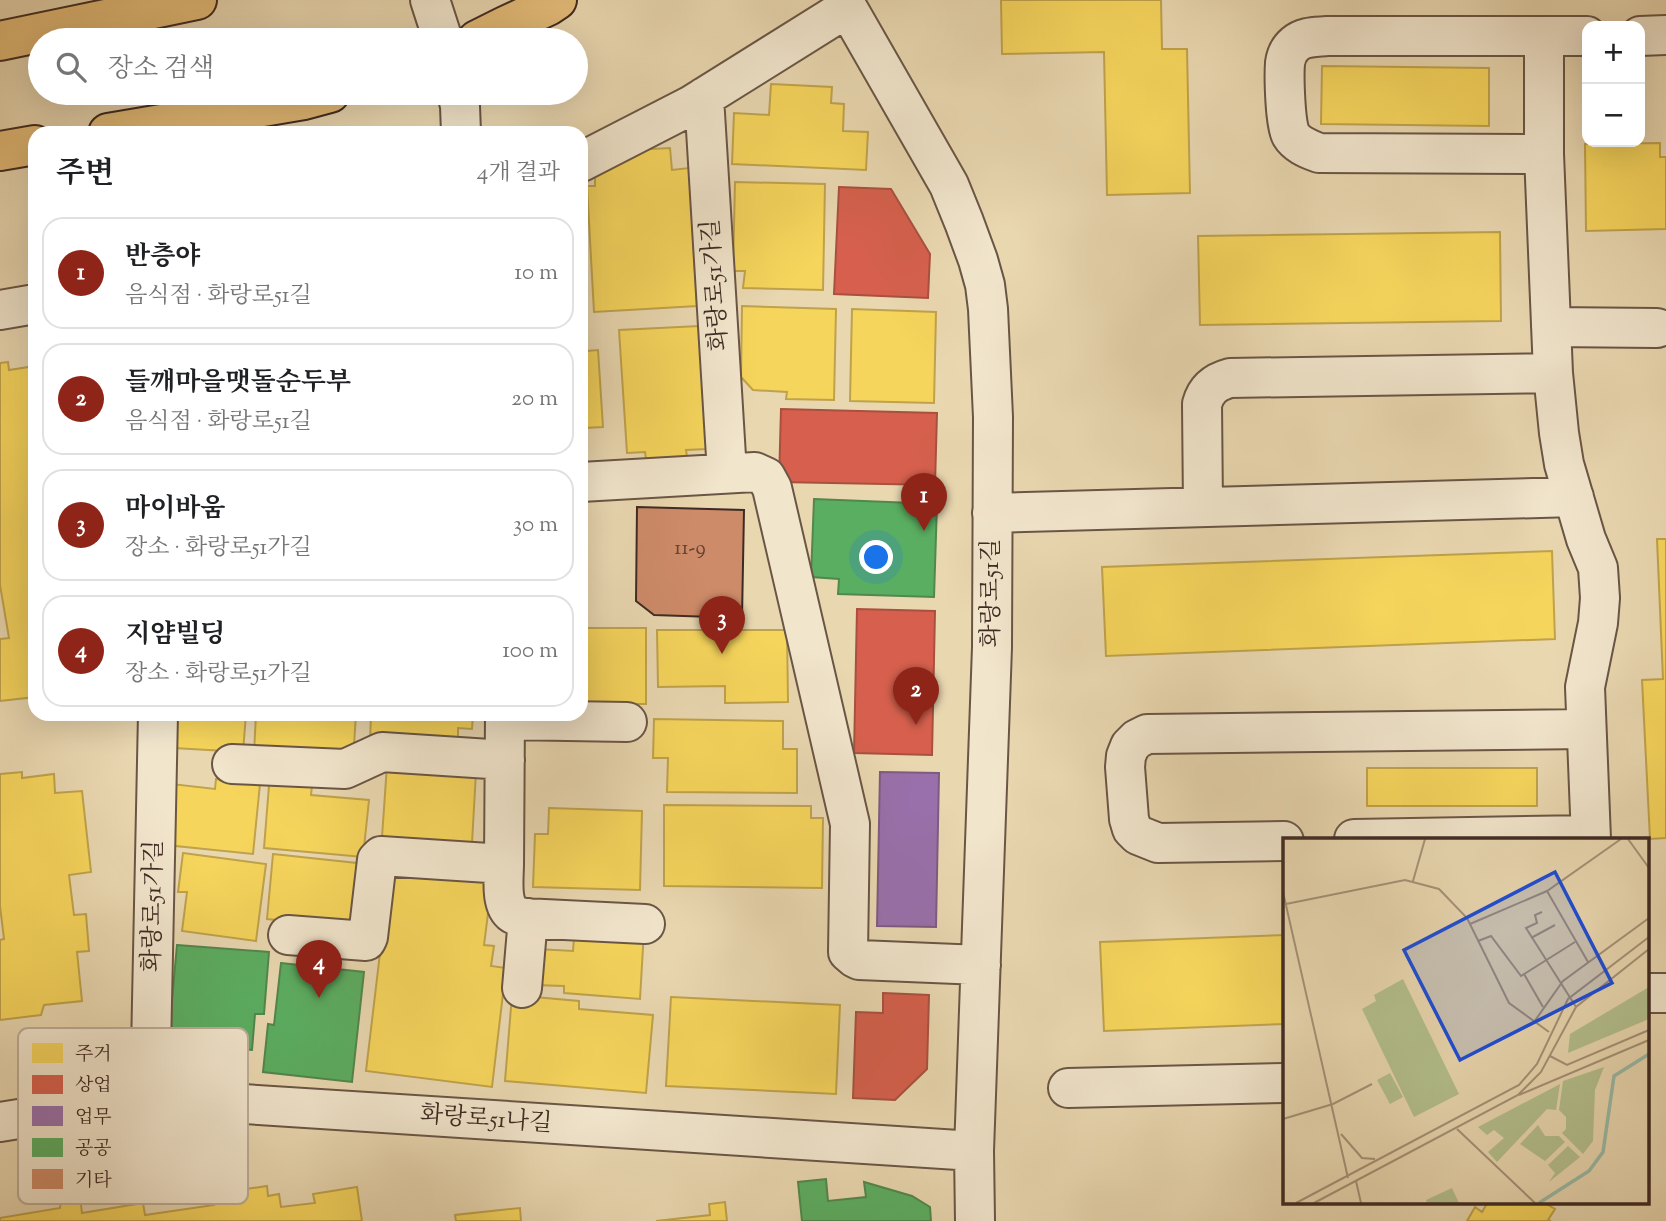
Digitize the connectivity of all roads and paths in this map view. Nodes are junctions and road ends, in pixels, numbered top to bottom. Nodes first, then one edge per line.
1 (197, 0) edge
2 (430, 0) edge
3 (557, 0) edge
4 (845, 4) edge
5 (62, 28) edge
6 (439, 28) edge
7 (501, 28) edge
8 (28, 35) edge
9 (1544, 36) junction
10 (1582, 36) edge
11 (1645, 36) edge
12 (1666, 36) edge
13 (0, 41) edge
14 (704, 97) junction
15 (274, 105) edge
16 (460, 105) edge
17 (150, 126) edge
18 (461, 126) edge
19 (28, 146) edge
20 (0, 151) edge
21 (1544, 154) junction
22 (588, 158) edge
23 (28, 305) edge
24 (0, 310) edge
25 (1551, 327) junction
26 (1657, 328) dead end
27 (1553, 373) junction
28 (727, 473) junction
29 (588, 482) edge
30 (1574, 497) junction
31 (1203, 507) junction
32 (992, 513) junction
33 (588, 720) edge
34 (158, 721) edge
35 (505, 721) edge
36 (627, 722) dead end
37 (1586, 729) junction
38 (505, 761) junction
39 (232, 764) dead end
40 (1590, 837) edge
41 (1472, 838) edge
42 (1283, 841) edge
43 (504, 863) junction
44 (528, 918) junction
45 (645, 924) dead end
46 (288, 935) dead end
47 (981, 965) junction
48 (522, 988) dead end
49 (1648, 993) edge
50 (1666, 993) edge
51 (151, 1028) edge
52 (1283, 1083) edge
53 (1068, 1088) dead end
54 (248, 1104) edge
55 (18, 1119) edge
56 (0, 1122) edge
57 (974, 1151) junction
58 (975, 1221) edge

1 - 5 main road
2 - 6 street
3 - 7 main road
4 - 14 street
4 - 32 street, 화랑로51길
8 - 13 main road
9 - 10 street
9 - 21 street
9 - 21 street
11 - 12 street
14 - 22 street
14 - 28 street, 화랑로51가길
15 - 17 main road
16 - 18 street
19 - 20 main road
21 - 25 street
23 - 24 street
25 - 26 street
25 - 27 street
27 - 30 street
27 - 31 street
28 - 29 street
28 - 47 street
30 - 31 street
30 - 37 street
31 - 32 street
32 - 47 street, 화랑로51길
33 - 36 street
34 - 51 street, 화랑로51가길
35 - 38 street
37 - 40 street
37 - 42 street
38 - 39 street
38 - 43 street
40 - 41 street
43 - 44 street
43 - 46 street
44 - 45 street
44 - 48 street
47 - 57 street, 화랑로51길
49 - 50 street
52 - 53 street
54 - 57 street, 화랑로51나길
55 - 56 street, 화랑로51나길
57 - 58 street, 화랑로51길

